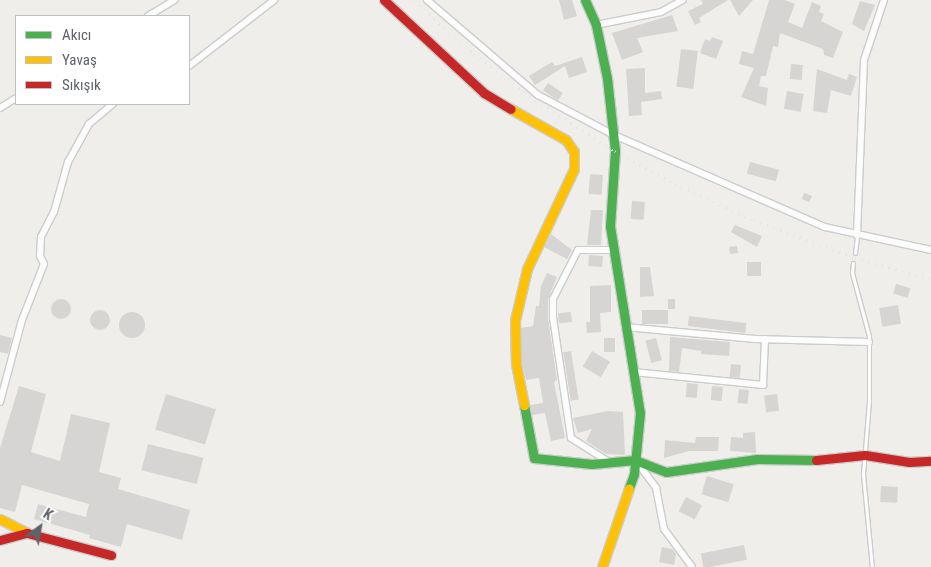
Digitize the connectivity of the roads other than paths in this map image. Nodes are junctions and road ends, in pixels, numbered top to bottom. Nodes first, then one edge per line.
1 (174, 0) edge
2 (274, 0) edge
3 (384, 0) edge
4 (427, 0) edge
5 (585, 0) edge
6 (683, 0) edge
7 (884, 0) edge
8 (150, 15) edge
9 (596, 25) junction
10 (190, 65) edge
11 (15, 99) edge
12 (112, 105) edge
13 (0, 108) edge
14 (614, 135) junction
15 (857, 235) junction
16 (614, 250) junction
17 (931, 250) edge
18 (855, 252) dead end
19 (853, 264) dead end
20 (626, 327) junction
21 (765, 339) junction
22 (869, 342) junction
23 (633, 372) junction
24 (0, 402) edge
25 (865, 455) junction
26 (635, 460) junction
27 (931, 461) edge
28 (610, 462) junction
29 (0, 519) edge
30 (27, 534) junction
31 (0, 540) edge
32 (111, 555) dead end
33 (602, 567) edge
34 (692, 567) edge
35 (872, 567) edge

1 - 8 street
2 - 10 street
3 - 28 street
4 - 14 street
5 - 9 street
6 - 9 street
7 - 15 street
9 - 14 street
11 - 13 street
12 - 24 street
14 - 15 street
14 - 16 street
15 - 17 street
15 - 18 lane
16 - 20 street
16 - 28 street
19 - 22 lane
20 - 21 street
20 - 23 street
21 - 22 street
21 - 23 street
22 - 25 lane
23 - 26 street
25 - 26 street
25 - 27 street
25 - 35 lane
26 - 28 street
26 - 33 street
26 - 34 street
29 - 30 street
30 - 31 street
30 - 32 street

